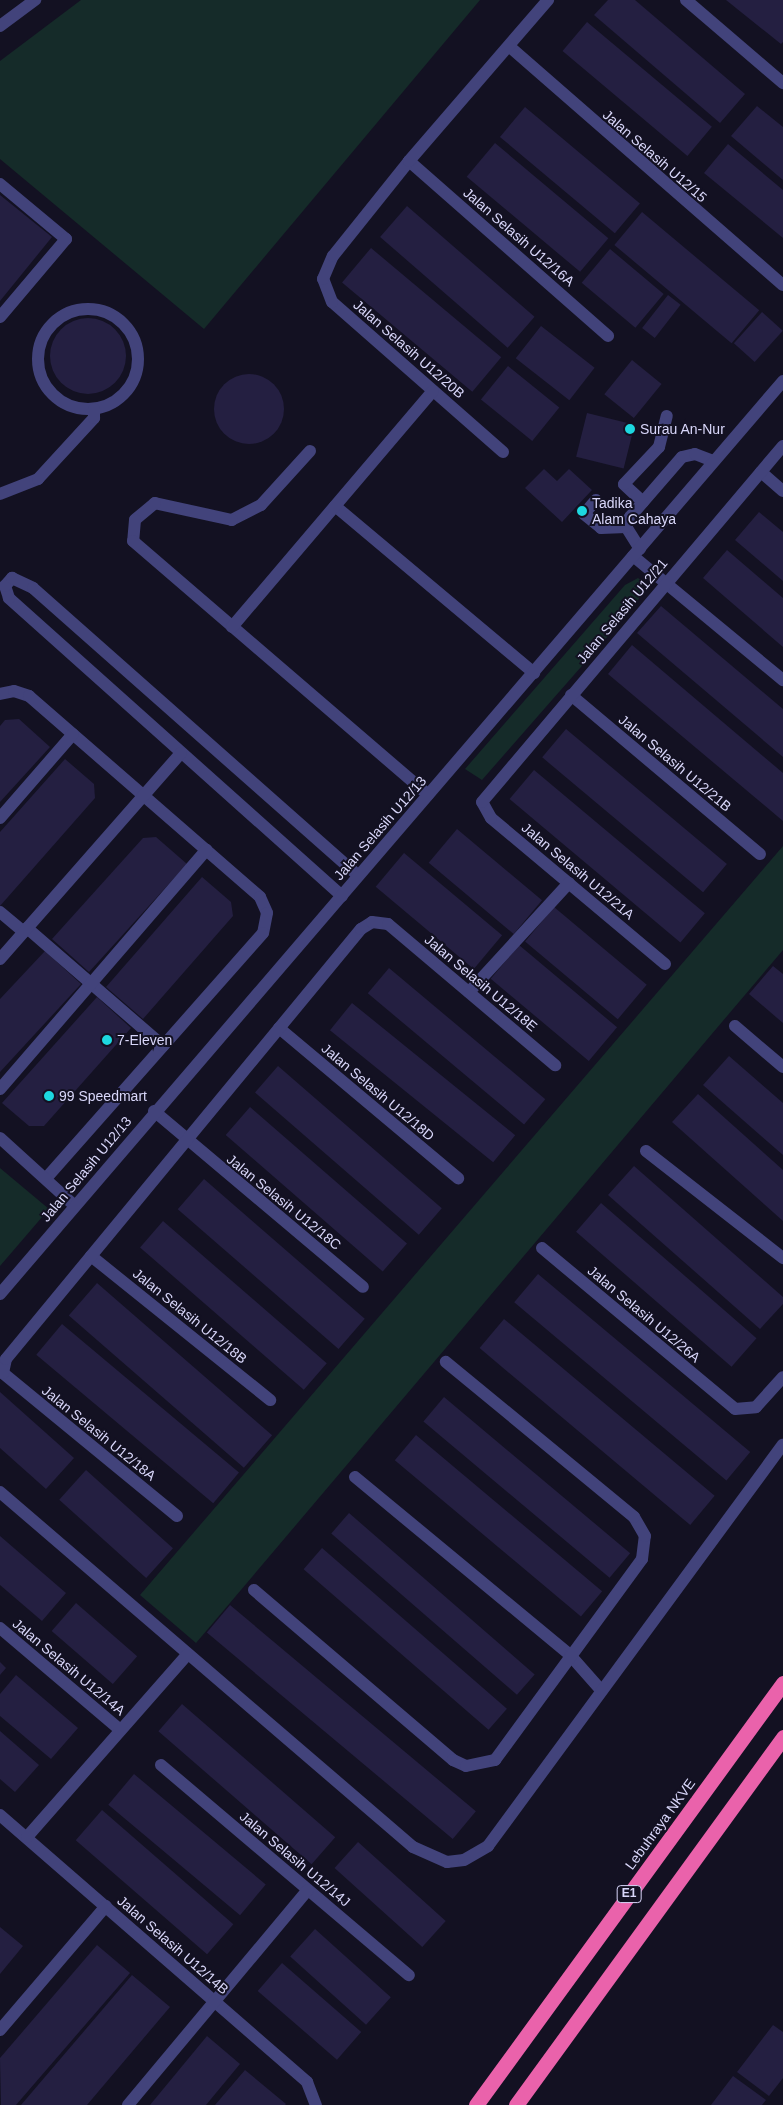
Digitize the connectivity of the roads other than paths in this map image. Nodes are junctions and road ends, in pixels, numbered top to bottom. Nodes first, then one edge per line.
1 (35, 0) edge
2 (548, 0) edge
3 (686, 0) edge
4 (0, 26) edge
5 (510, 47) junction
6 (783, 83) edge
7 (409, 161) junction
8 (0, 184) edge
9 (783, 285) edge
10 (0, 317) edge
11 (608, 336) dead end
12 (783, 381) edge
13 (433, 391) junction
14 (94, 409) junction
15 (666, 416) dead end
16 (783, 446) edge
17 (310, 451) dead end
18 (503, 452) dead end
19 (711, 460) junction
20 (761, 472) junction
21 (783, 491) edge
22 (0, 494) edge
23 (596, 500) dead end
24 (643, 502) junction
25 (335, 506) junction
26 (626, 527) junction
27 (637, 552) junction
28 (664, 583) junction
29 (232, 627) junction
30 (534, 673) junction
31 (783, 680) edge
32 (0, 694) edge
33 (571, 694) junction
34 (73, 734) junction
35 (181, 752) junction
36 (143, 795) junction
37 (428, 795) junction
38 (485, 796) joint
39 (0, 818) edge
40 (206, 850) junction
41 (760, 854) dead end
42 (358, 876) junction
43 (569, 883) junction
44 (342, 896) junction
45 (0, 912) edge
46 (25, 930) junction
47 (0, 959) edge
48 (665, 964) dead end
49 (91, 984) junction
50 (469, 992) junction
51 (735, 1026) dead end
52 (279, 1028) junction
53 (163, 1046) junction
54 (555, 1065) dead end
55 (783, 1067) edge
56 (0, 1089) edge
57 (154, 1111) junction
58 (0, 1138) edge
59 (186, 1141) junction
60 (646, 1152) dead end
61 (46, 1178) junction
62 (458, 1178) dead end
63 (75, 1206) junction
64 (542, 1248) dead end
65 (91, 1256) junction
66 (783, 1258) edge
67 (363, 1287) dead end
68 (0, 1294) edge
69 (446, 1362) dead end
70 (783, 1376) edge
71 (270, 1400) dead end
72 (783, 1445) edge
73 (355, 1477) dead end
74 (0, 1492) edge
75 (177, 1516) dead end
76 (254, 1590) dead end
77 (0, 1628) edge
78 (187, 1654) junction
79 (570, 1655) junction
80 (783, 1683) edge
81 (601, 1690) junction
82 (119, 1730) junction
83 (783, 1738) edge
84 (161, 1765) dead end
85 (0, 1815) edge
86 (27, 1837) junction
87 (308, 1890) junction
88 (106, 1906) junction
89 (409, 1975) dead end
90 (216, 2003) junction
91 (0, 2030) edge
92 (128, 2105) edge
93 (316, 2105) edge
94 (476, 2105) edge
95 (516, 2105) edge

1 - 4 street
2 - 5 street, Jalan Selasih U12/20B
3 - 6 street
5 - 7 street, Jalan Selasih U12/20B
5 - 9 street, Jalan Selasih U12/15
7 - 11 street, Jalan Selasih U12/16A
7 - 13 street, Jalan Selasih U12/20B
8 - 10 street
12 - 19 street, Jalan Selasih U12/13
13 - 18 street, Jalan Selasih U12/20B
13 - 25 street
14 - 14 street
14 - 22 street
15 - 24 street
16 - 20 street, Jalan Selasih U12/21
17 - 29 street
19 - 24 street
19 - 27 street, Jalan Selasih U12/13
20 - 21 street
20 - 28 street, Jalan Selasih U12/21
23 - 26 street
24 - 26 street
25 - 29 street
25 - 30 street
26 - 27 street
27 - 28 street
27 - 30 street, Jalan Selasih U12/13
28 - 31 street
28 - 33 street, Jalan Selasih U12/21
29 - 37 street
30 - 37 street, Jalan Selasih U12/13
32 - 34 street
33 - 38 street, Jalan Selasih U12/21
33 - 41 street, Jalan Selasih U12/21B
34 - 36 street
34 - 39 street
35 - 36 street
35 - 42 street
35 - 44 street
36 - 40 street
36 - 46 street
37 - 42 street, Jalan Selasih U12/13
38 - 43 street, Jalan Selasih U12/21A
40 - 49 street
40 - 53 street
42 - 44 street, Jalan Selasih U12/13
43 - 48 street, Jalan Selasih U12/21A
43 - 50 street
44 - 57 street, Jalan Selasih U12/13
45 - 46 street
46 - 47 street
46 - 49 street
49 - 53 street
49 - 56 street
50 - 52 street, Jalan Selasih U12/18E
50 - 54 street, Jalan Selasih U12/18E
51 - 55 street
52 - 59 street
52 - 62 street, Jalan Selasih U12/18D
53 - 61 street
57 - 59 street, Jalan Selasih U12/18C
57 - 63 street, Jalan Selasih U12/13
58 - 61 street
59 - 65 street
59 - 67 street, Jalan Selasih U12/18C
60 - 66 street
61 - 63 street
63 - 68 street, Jalan Selasih U12/13
64 - 70 street, Jalan Selasih U12/26A
65 - 71 street, Jalan Selasih U12/18B
65 - 75 street, Jalan Selasih U12/18A
69 - 79 street
72 - 81 street
73 - 79 street
74 - 78 street
76 - 79 street
77 - 82 street, Jalan Selasih U12/14A
78 - 81 street
78 - 82 street
79 - 81 street
80 - 94 highway, Lebuhraya NKVE / E1
82 - 86 street
83 - 95 highway, E1
84 - 87 street, Jalan Selasih U12/14J
85 - 86 street, Jalan Selasih U12/14B
86 - 88 street, Jalan Selasih U12/14B
87 - 89 street, Jalan Selasih U12/14J
87 - 90 street
88 - 90 street, Jalan Selasih U12/14B
88 - 91 street
90 - 92 street
90 - 93 street, Jalan Selasih U12/14B

